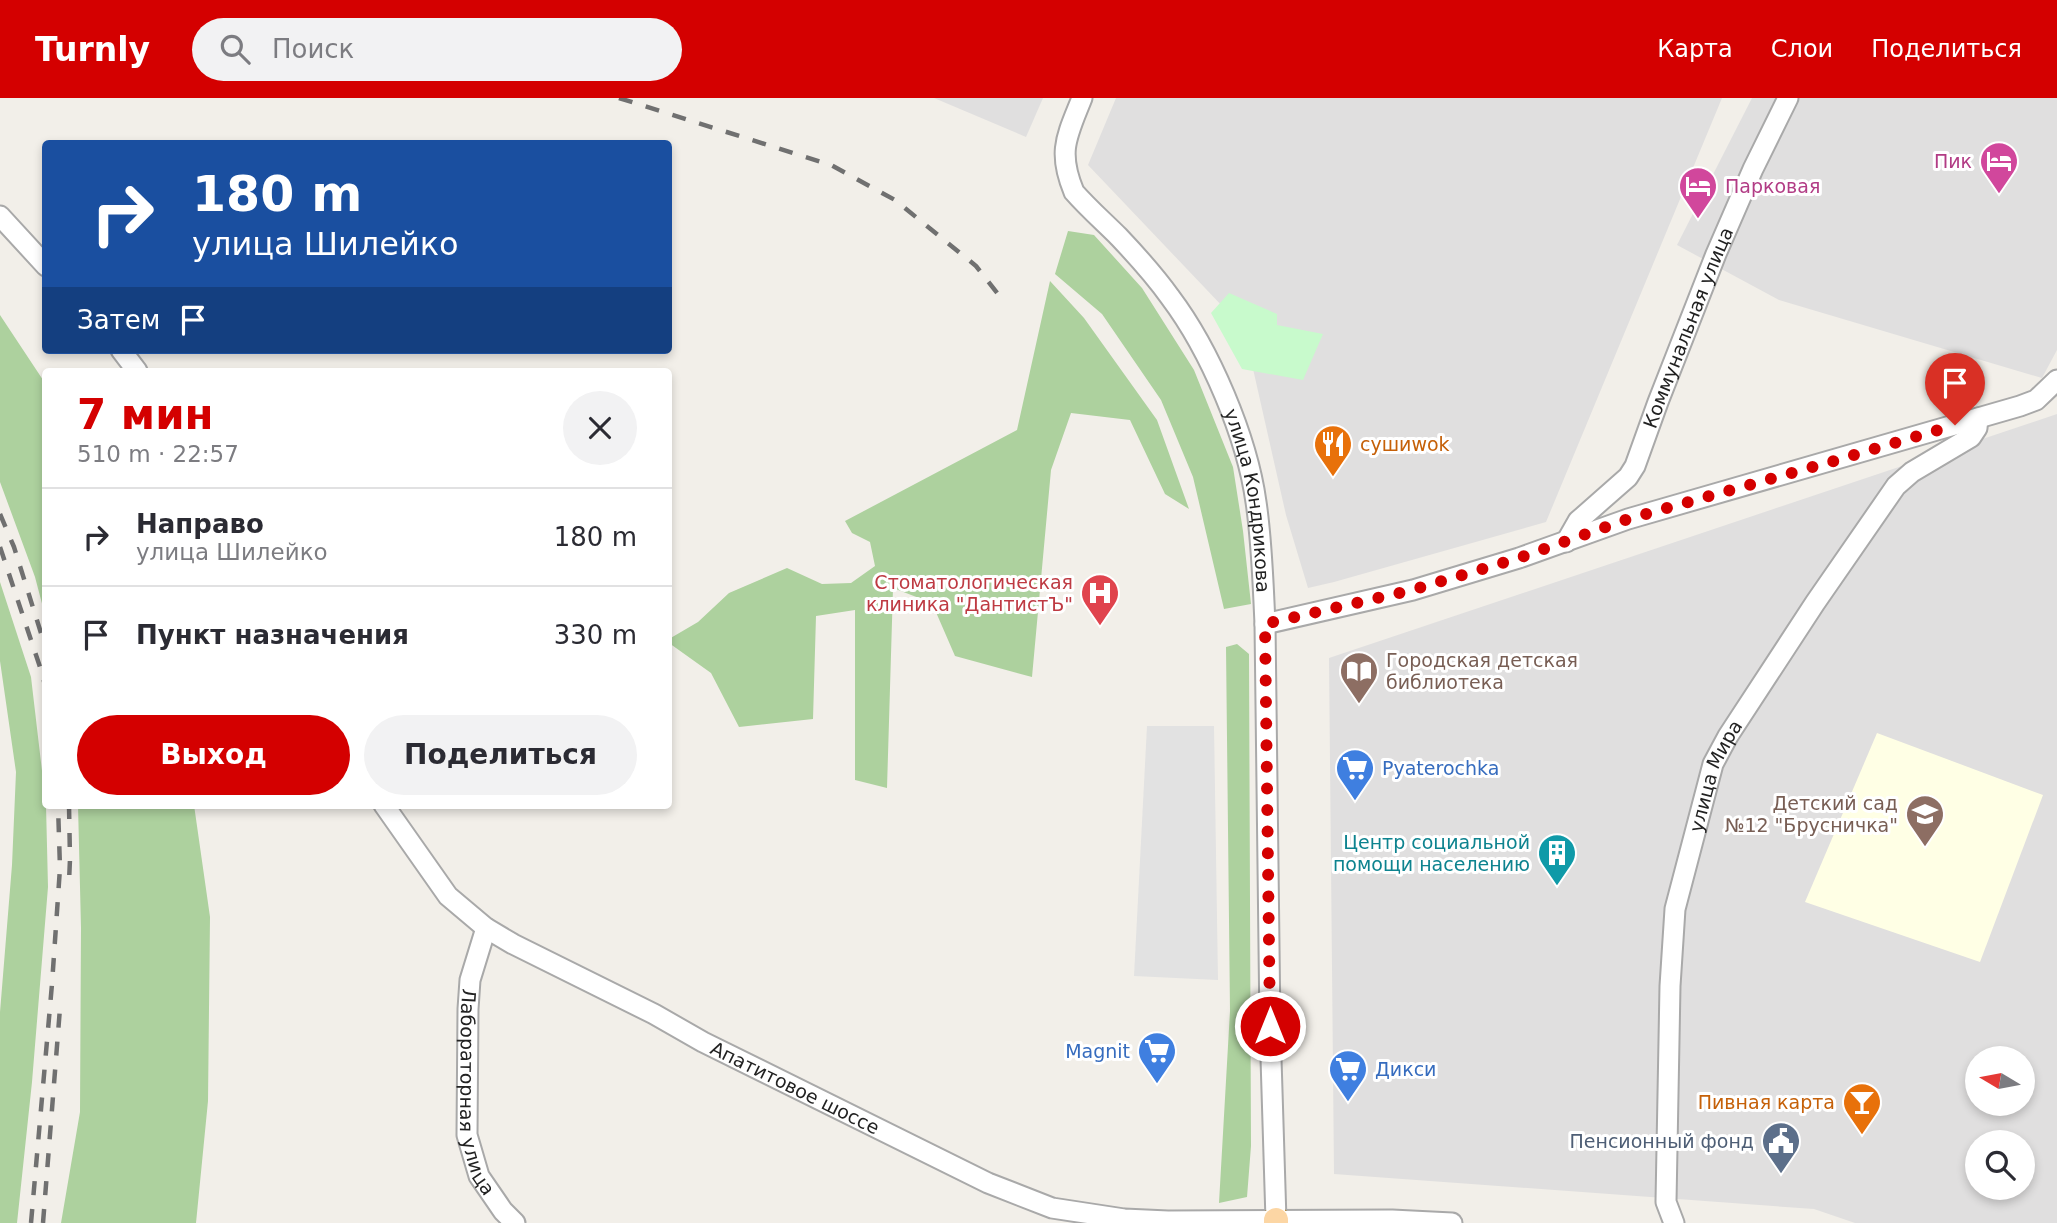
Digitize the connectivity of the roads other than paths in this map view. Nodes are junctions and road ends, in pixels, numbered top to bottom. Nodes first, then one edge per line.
1 (1788, 98) edge
2 (1079, 105) edge
3 (0, 216) edge
4 (42, 262) edge
5 (124, 354) edge
6 (135, 368) edge
7 (2057, 380) edge
8 (1978, 418) junction
9 (1566, 542) junction
10 (1265, 624) junction
11 (387, 809) edge
12 (486, 928) junction
13 (507, 1219) edge
14 (1276, 1221) edge
15 (1452, 1223) edge
16 (1674, 1223) edge

1 - 9 street, Коммунальная улица
2 - 10 street, улица Кондрикова
3 - 4 street
5 - 6 street
7 - 8 street
8 - 9 street
8 - 16 street, улица Мира
9 - 10 street
10 - 14 street, улица Кондрикова
11 - 12 street, Апатитовое шоссе
12 - 13 street, Лабораторная улица
12 - 14 street, Апатитовое шоссе
14 - 15 street, Апатитовое шоссе

